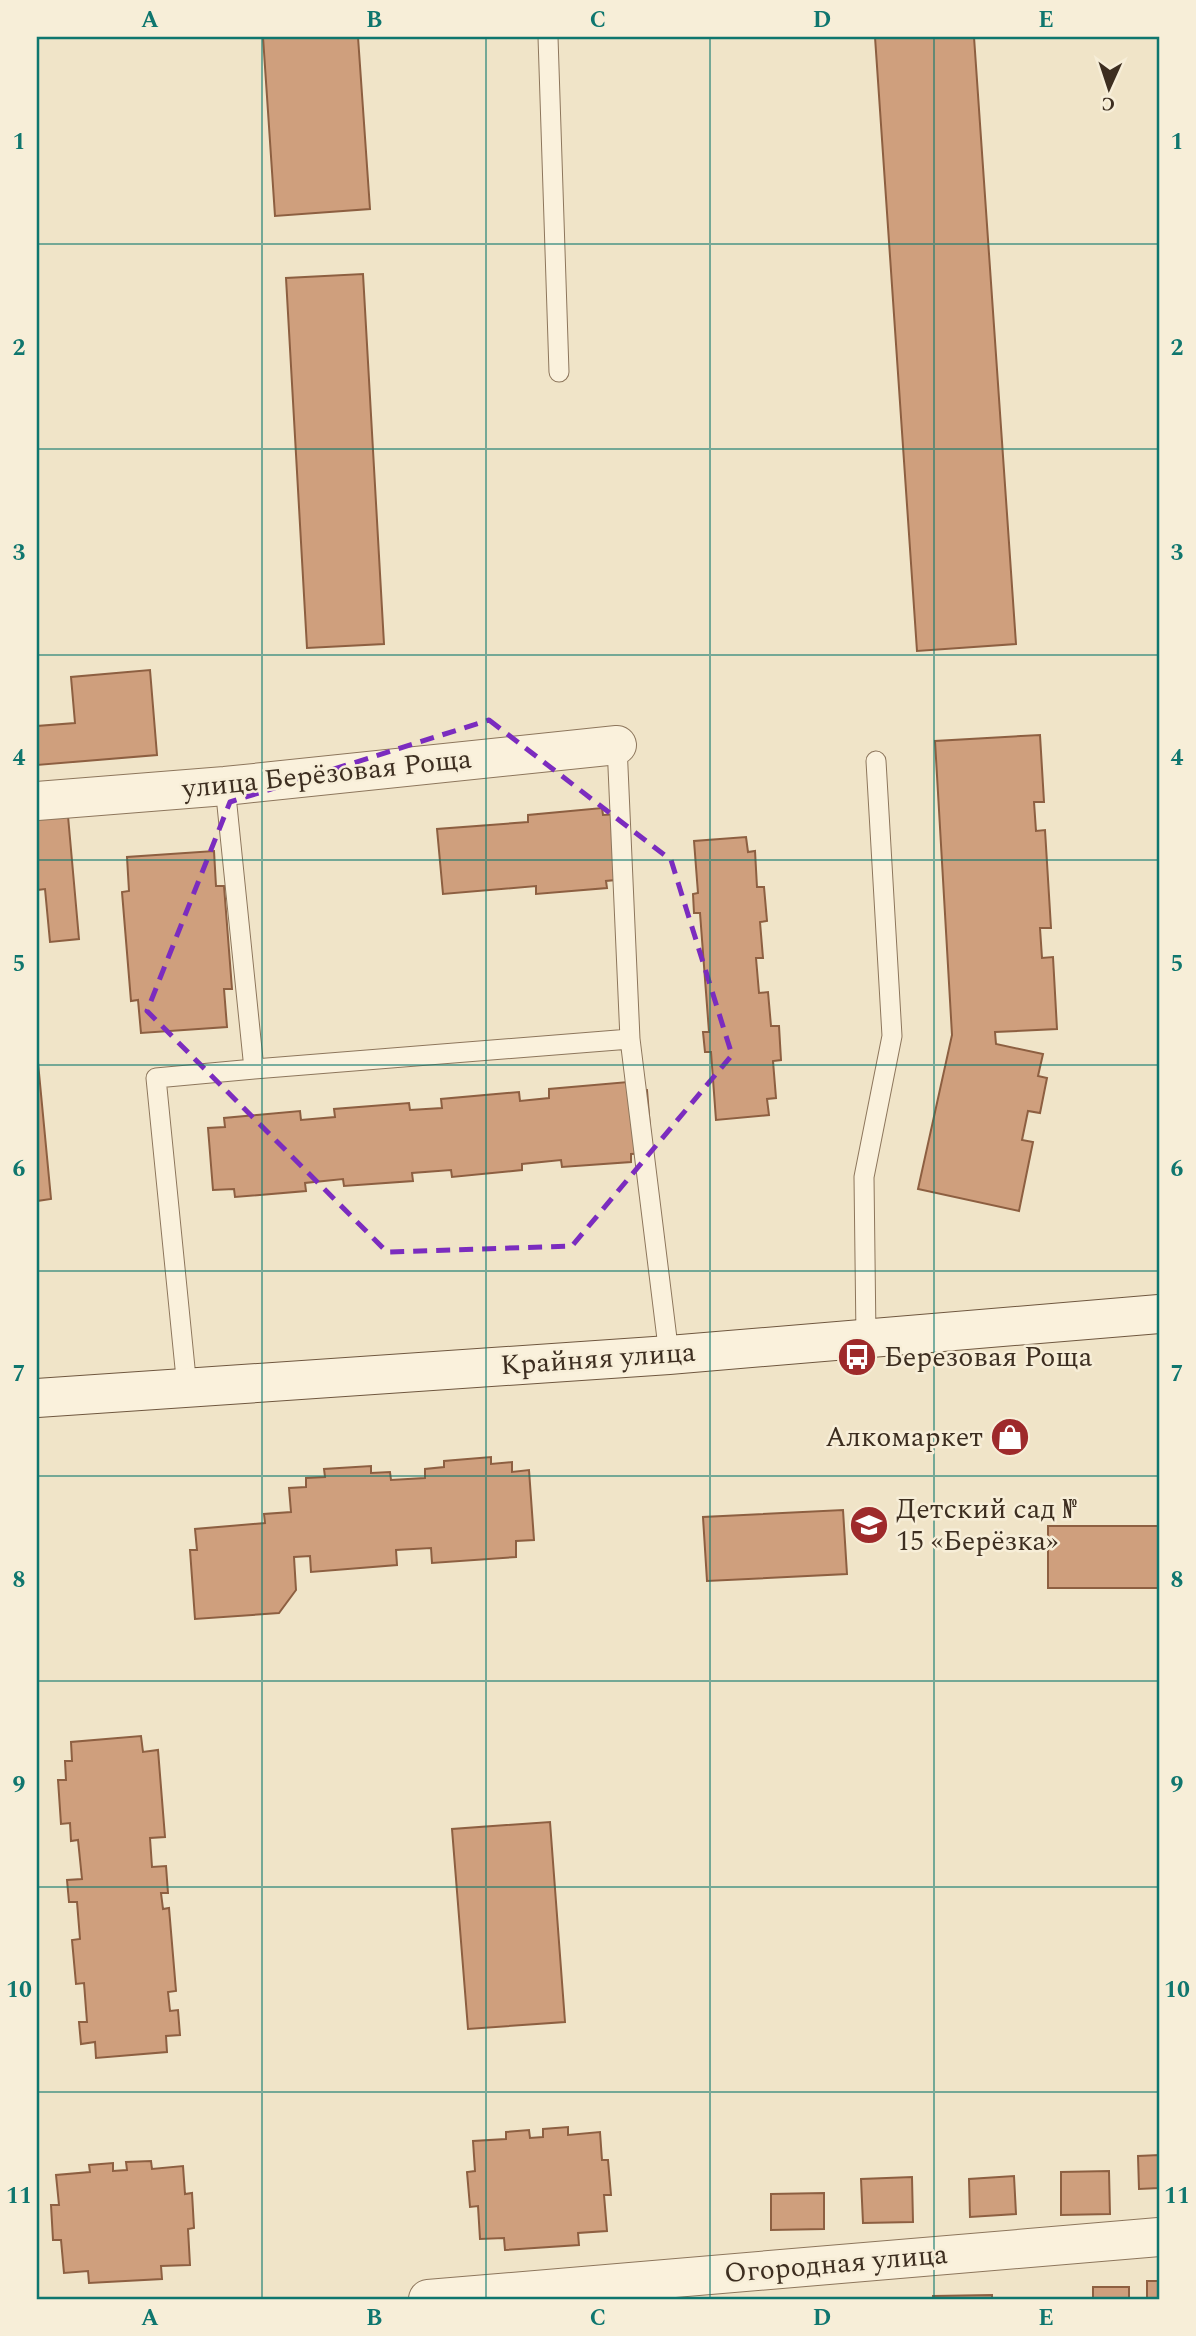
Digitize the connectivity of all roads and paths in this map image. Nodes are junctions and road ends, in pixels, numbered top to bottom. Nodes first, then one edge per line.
1 (548, 37) edge
2 (559, 372) dead end
3 (617, 745) joint
4 (876, 761) dead end
5 (225, 786) junction
6 (37, 801) edge
7 (630, 1039) junction
8 (254, 1069) junction
9 (1159, 1314) edge
10 (866, 1337) junction
11 (669, 1355) junction
12 (187, 1388) junction
13 (37, 1398) edge
14 (1159, 2237) edge
15 (428, 2299) edge

1 - 2 lane
3 - 5 street, улица Берёзовая Роща
3 - 7 lane
4 - 10 lane
5 - 6 street, улица Берёзовая Роща
5 - 8 lane
7 - 8 lane
7 - 11 lane
8 - 12 lane
9 - 10 street, Крайняя улица
10 - 11 street, Крайняя улица
11 - 12 street, Крайняя улица
12 - 13 street, Крайняя улица
14 - 15 street, Огородная улица

